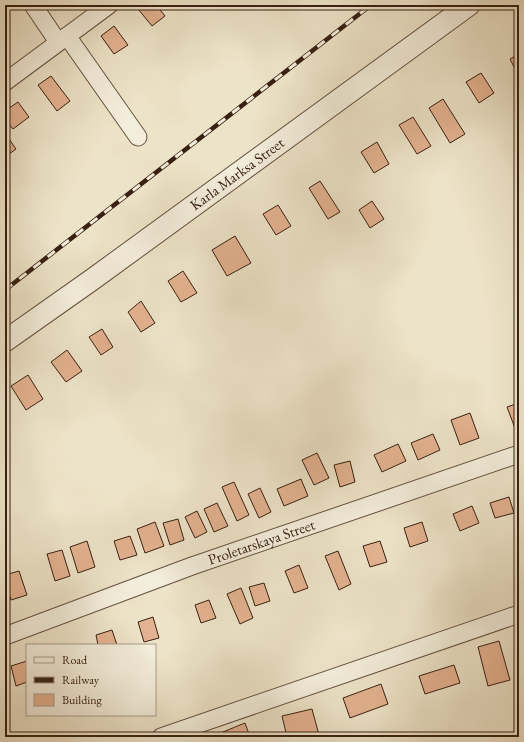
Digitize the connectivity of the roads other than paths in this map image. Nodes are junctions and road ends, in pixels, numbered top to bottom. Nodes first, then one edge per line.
1 (33, 5) edge
2 (109, 5) edge
3 (469, 5) edge
4 (62, 39) junction
5 (5, 82) edge
6 (138, 137) dead end
7 (5, 341) edge
8 (519, 454) edge
9 (519, 614) edge
10 (5, 636) edge
11 (161, 737) edge

1 - 4 street
2 - 4 street
3 - 7 street, Karla Marksa Street
4 - 5 street
4 - 6 street
8 - 10 street, Proletarskaya Street
9 - 11 street

